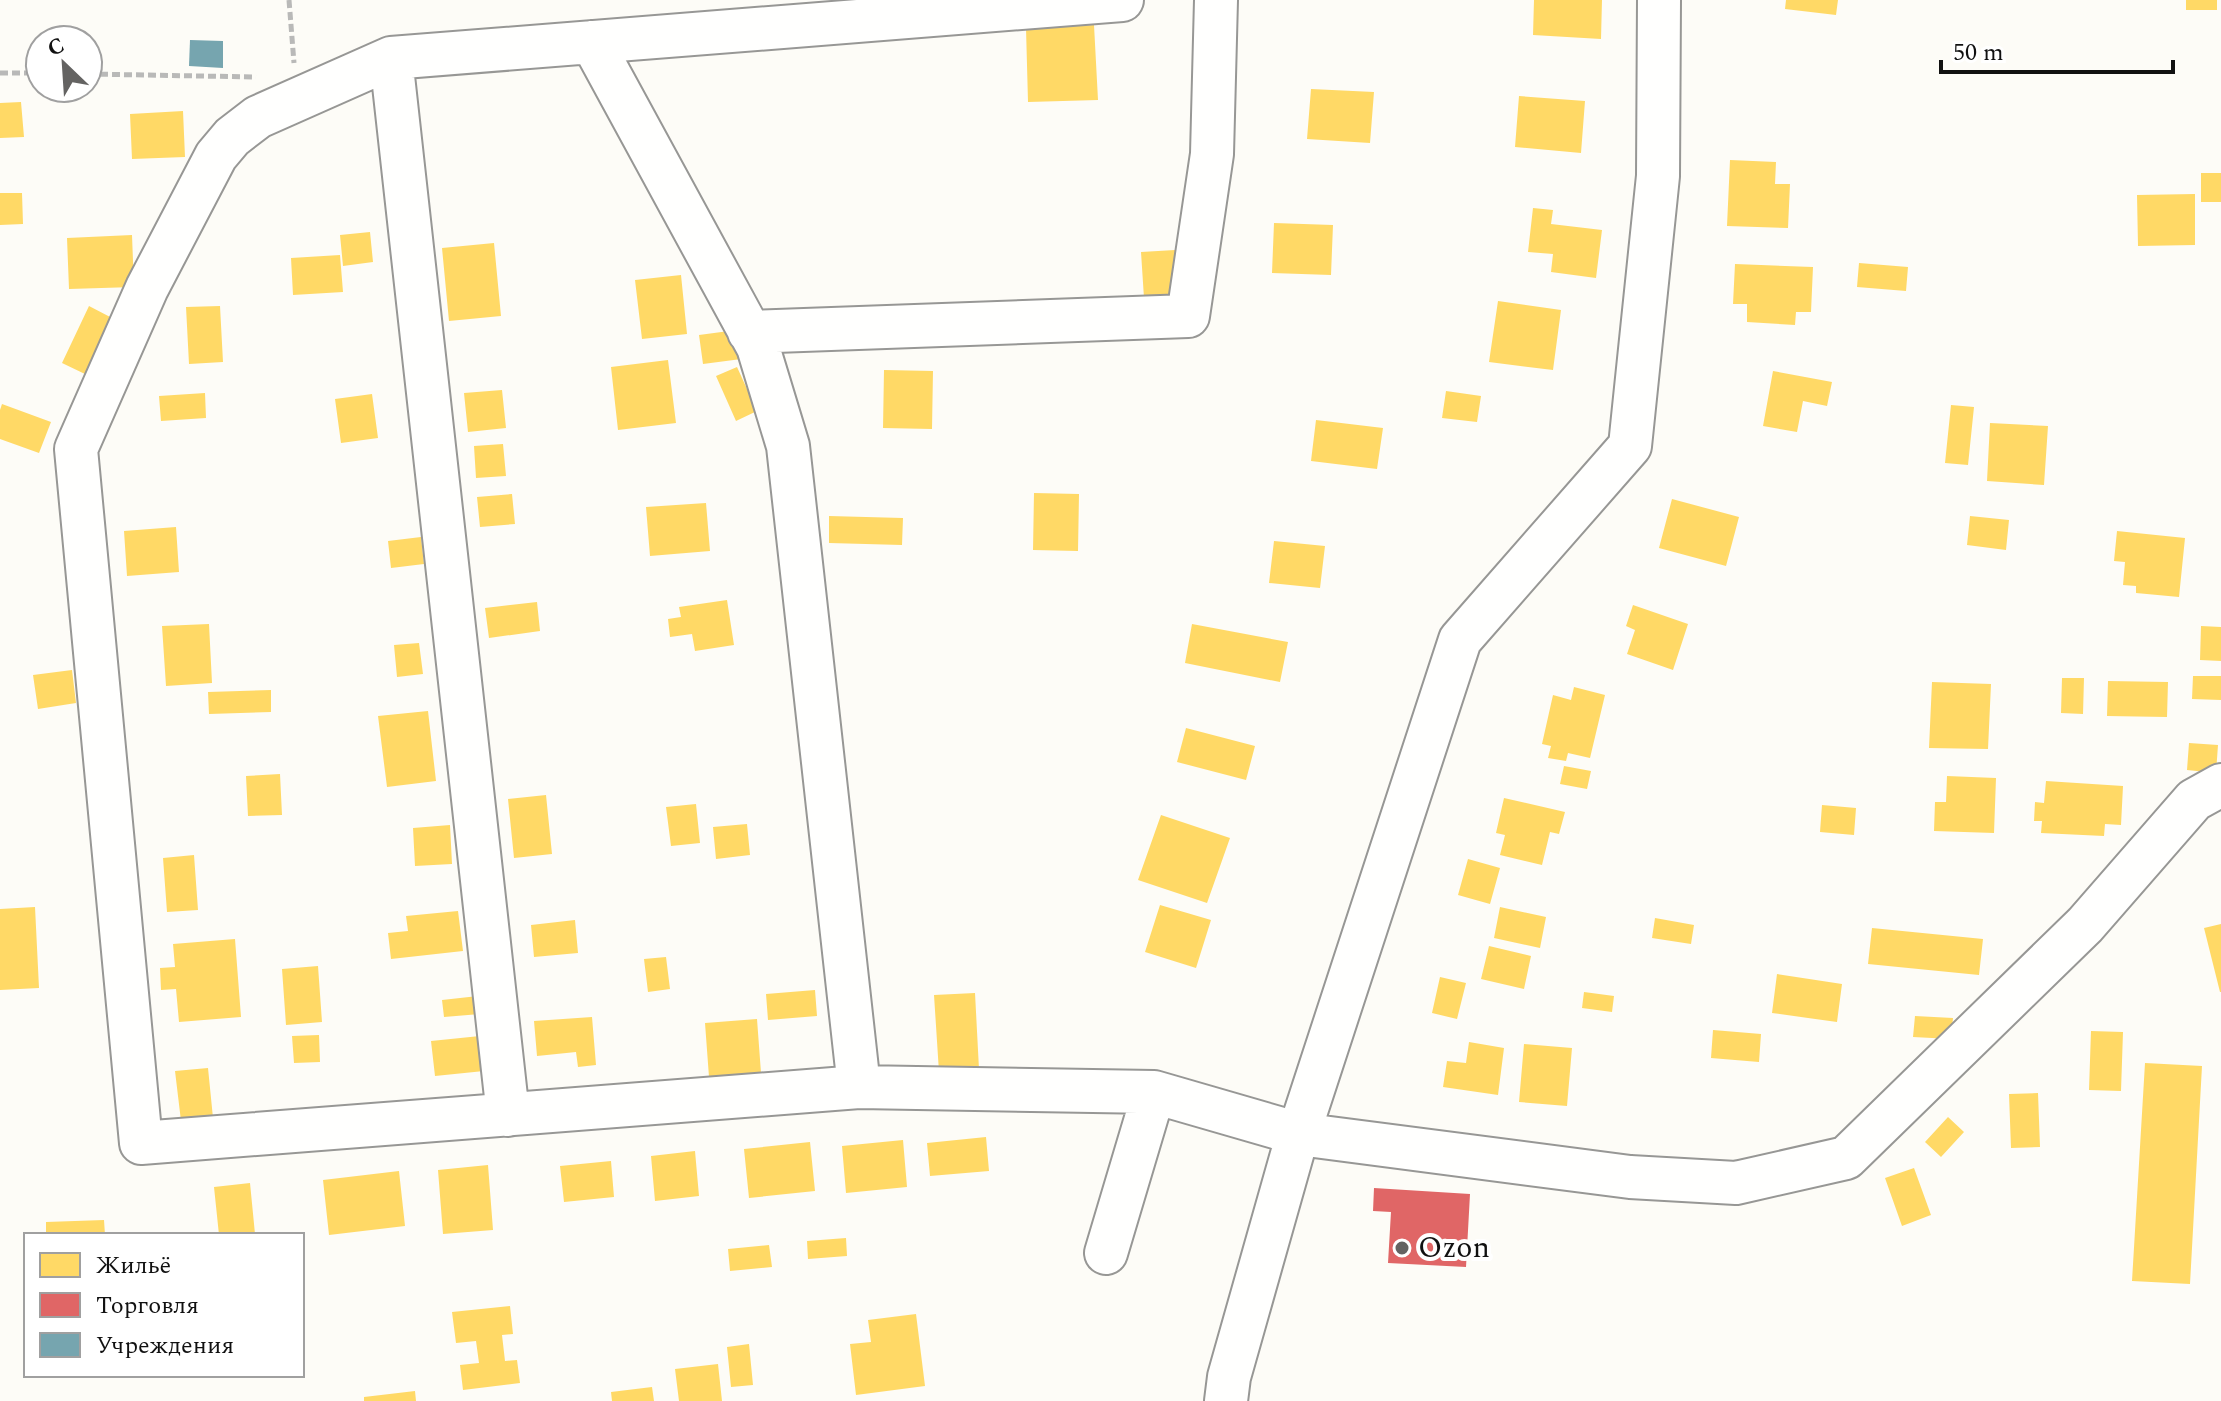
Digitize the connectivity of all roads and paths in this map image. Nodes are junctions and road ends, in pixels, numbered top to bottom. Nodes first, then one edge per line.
1 (289, 0) edge
2 (1122, 0) edge
3 (1216, 0) edge
4 (1659, 0) edge
5 (592, 42) junction
6 (391, 58) junction
7 (0, 73) edge
8 (24, 73) edge
9 (104, 74) edge
10 (264, 77) dead end
11 (296, 77) dead end
12 (749, 332) junction
13 (2221, 785) edge
14 (859, 1087) junction
15 (1154, 1092) junction
16 (508, 1115) junction
17 (1299, 1134) junction
18 (1106, 1253) dead end
19 (1226, 1401) edge

1 - 11 path
2 - 5 street
3 - 12 street
4 - 17 street
5 - 6 street
5 - 12 street
6 - 16 street
6 - 16 street
7 - 8 path
9 - 10 path
12 - 14 street
13 - 17 street
14 - 15 street
14 - 16 street
15 - 17 street
15 - 18 street
17 - 19 street

